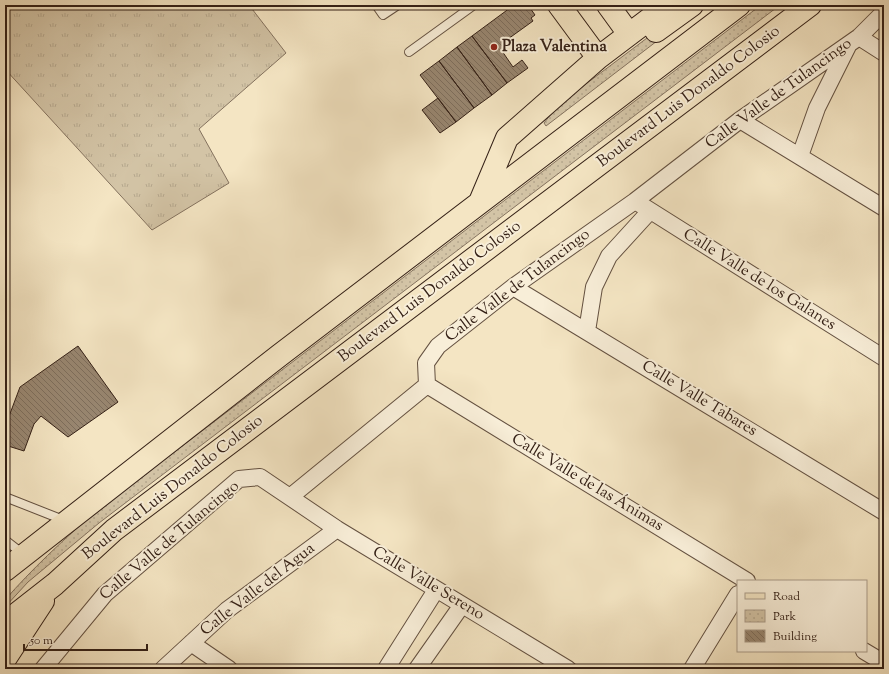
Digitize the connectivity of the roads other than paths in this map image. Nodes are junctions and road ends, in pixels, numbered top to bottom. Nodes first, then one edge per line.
1 (376, 5) edge
2 (398, 5) edge
3 (474, 5) edge
4 (559, 5) edge
5 (608, 5) edge
6 (668, 5) edge
7 (692, 5) edge
8 (739, 5) edge
9 (810, 5) edge
10 (884, 12) edge
11 (629, 34) junction
12 (854, 41) junction
13 (409, 52) dead end
14 (884, 53) edge
15 (598, 58) junction
16 (740, 120) junction
17 (800, 156) junction
18 (635, 201) junction
19 (479, 204) junction
20 (884, 208) edge
21 (650, 211) junction
22 (513, 287) junction
23 (587, 331) junction
24 (884, 358) edge
25 (427, 385) junction
26 (290, 496) junction
27 (5, 498) edge
28 (884, 512) edge
29 (66, 521) junction
30 (337, 529) junction
31 (5, 540) edge
32 (12, 561) edge
33 (745, 580) edge
34 (55, 584) junction
35 (436, 590) junction
36 (737, 596) edge
37 (462, 605) junction
38 (5, 624) edge
39 (191, 643) junction
40 (866, 652) edge
41 (5, 659) edge
42 (884, 663) edge
43 (42, 669) edge
44 (163, 669) edge
45 (229, 669) edge
46 (386, 669) edge
47 (417, 669) edge
48 (568, 669) edge
49 (692, 669) edge

1 - 2 lane
3 - 13 lane
4 - 15 main road
5 - 11 main road
6 - 11 main road
7 - 11 main road
8 - 19 main road
9 - 34 main road, Boulevard Luis Donaldo Colosio
10 - 12 street, Calle Valle de Tulancingo
11 - 15 main road
12 - 14 street
12 - 16 street, Calle Valle de Tulancingo
12 - 17 street
15 - 19 main road
16 - 17 street
16 - 18 street, Calle Valle de Tulancingo
17 - 20 street
18 - 21 street, Calle Valle de los Galanes
18 - 22 street, Calle Valle de Tulancingo
19 - 29 main road
21 - 23 street
21 - 24 street, Calle Valle de los Galanes
22 - 23 street, Calle Valle Tabares
22 - 25 street, Calle Valle de Tulancingo
23 - 28 street, Calle Valle Tabares
25 - 26 street
25 - 33 street, Calle Valle de las Ánimas
26 - 30 street, Calle Valle Sereno
26 - 43 street, Calle Valle de Tulancingo
27 - 29 lane
29 - 32 main road
30 - 35 street, Calle Valle Sereno
30 - 39 street, Calle Valle del Agua
31 - 32 lane
34 - 38 main road, Boulevard Luis Donaldo Colosio
34 - 41 main road, Boulevard Luis Donaldo Colosio
35 - 37 street, Calle Valle Sereno
35 - 46 street
36 - 49 street
37 - 47 street
37 - 48 street, Calle Valle Sereno
39 - 44 street, Calle Valle del Agua
39 - 45 street
40 - 42 street

